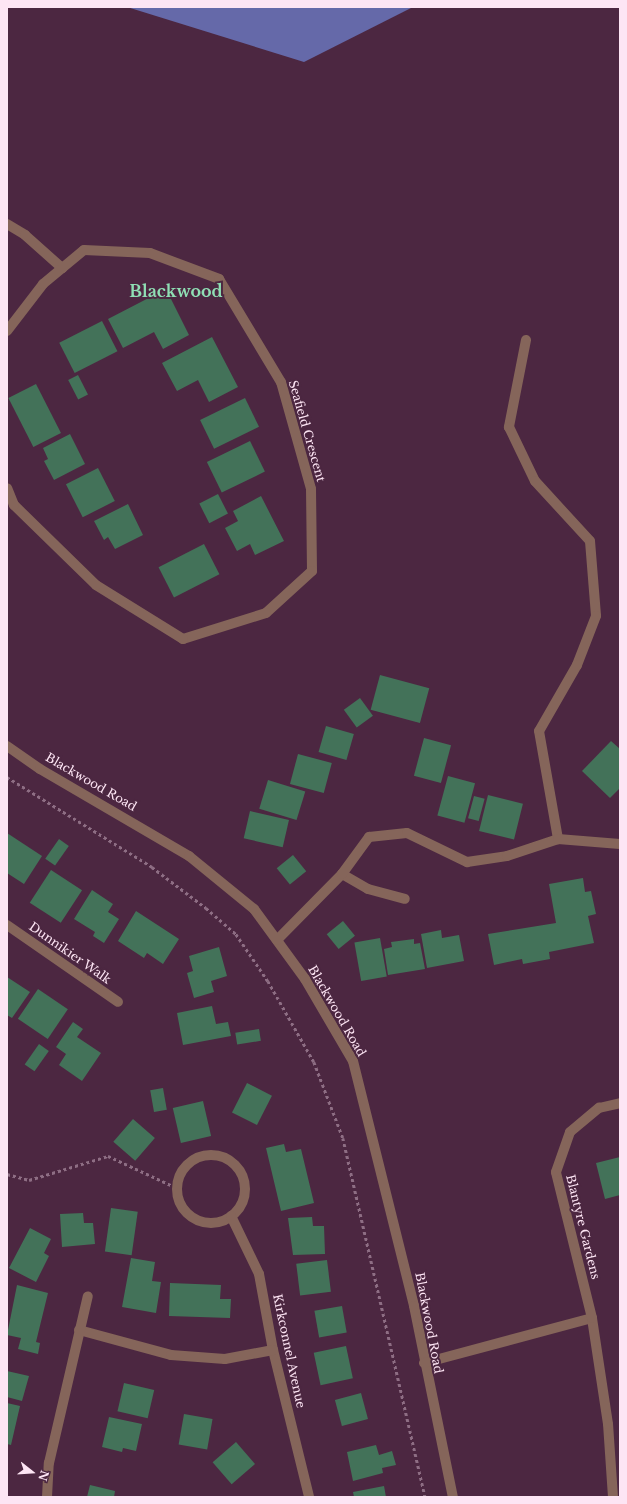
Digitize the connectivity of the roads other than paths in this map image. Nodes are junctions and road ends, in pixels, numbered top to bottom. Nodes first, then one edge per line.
1 (7, 224) edge
2 (62, 268) junction
3 (7, 331) edge
4 (526, 340) dead end
5 (7, 488) edge
6 (7, 746) edge
7 (558, 839) junction
8 (620, 844) edge
9 (342, 874) junction
10 (405, 899) dead end
11 (7, 925) edge
12 (277, 940) junction
13 (118, 1002) dead end
14 (620, 1103) edge
15 (231, 1216) junction
16 (88, 1296) dead end
17 (592, 1318) junction
18 (79, 1330) junction
19 (273, 1350) junction
20 (424, 1363) junction
21 (47, 1497) edge
22 (309, 1497) edge
23 (452, 1497) edge
24 (613, 1497) edge

1 - 2 street
2 - 3 street, Seafield Crescent
2 - 5 street, Seafield Crescent
4 - 7 street
6 - 12 street, Blackwood Road
7 - 8 street
7 - 9 street
9 - 10 street
9 - 12 street
11 - 13 street, Dunnikier Walk
12 - 20 street, Blackwood Road
14 - 17 street, Blantyre Gardens
15 - 15 street
15 - 19 street, Kirkconnel Avenue
16 - 18 street
17 - 20 street
17 - 24 street, Blantyre Gardens
18 - 19 street
18 - 21 street
19 - 22 street, Kirkconnel Avenue
20 - 23 street, Blackwood Road

